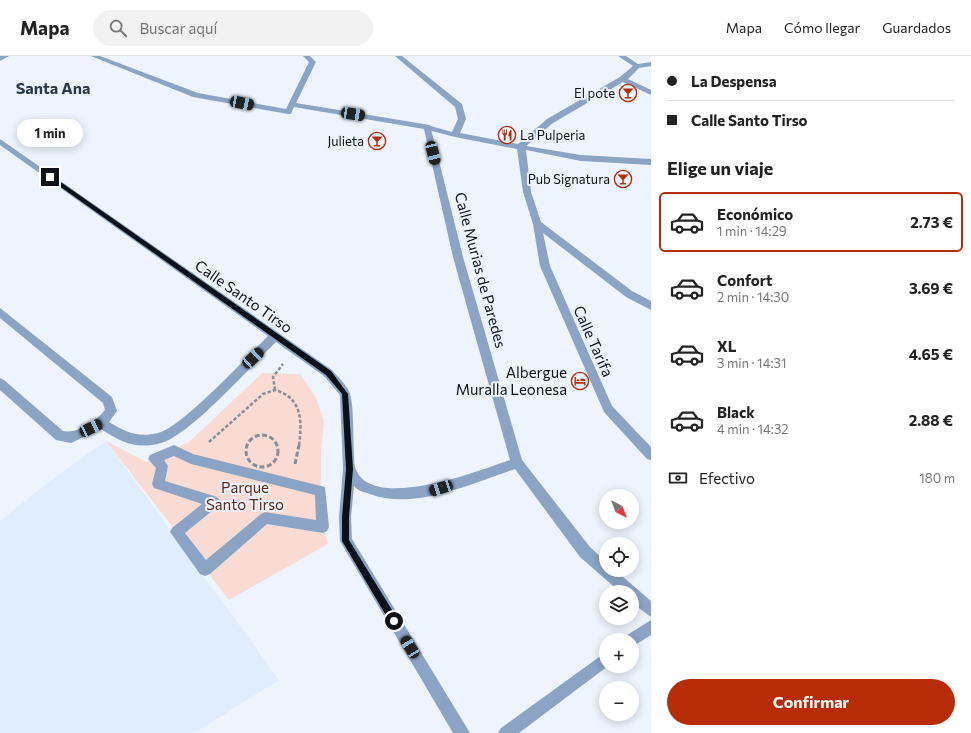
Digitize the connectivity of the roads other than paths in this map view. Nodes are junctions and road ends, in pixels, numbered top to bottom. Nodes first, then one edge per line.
1 (6, 56) edge
2 (94, 56) edge
3 (306, 56) edge
4 (398, 56) edge
5 (621, 56) edge
6 (0, 59) edge
7 (651, 64) edge
8 (637, 66) junction
9 (623, 79) junction
10 (651, 93) edge
11 (291, 104) junction
12 (427, 127) junction
13 (455, 134) junction
14 (0, 141) edge
15 (521, 146) junction
16 (651, 162) edge
17 (537, 224) junction
18 (651, 306) edge
19 (0, 312) edge
20 (275, 336) junction
21 (0, 383) edge
22 (101, 423) junction
23 (651, 455) edge
24 (516, 463) junction
25 (349, 469) junction
26 (290, 483) joint
27 (622, 585) edge
28 (639, 600) edge
29 (651, 610) edge
30 (651, 627) edge
31 (639, 635) edge
32 (599, 664) edge
33 (462, 733) edge
34 (506, 733) edge

1 - 6 street
2 - 11 street
3 - 11 street
4 - 13 street
5 - 8 street
7 - 8 street
8 - 9 street
9 - 10 street
9 - 15 street
11 - 12 street
12 - 13 street
12 - 24 street, Calle Murias de Paredes
13 - 15 street
14 - 20 street, Calle Santo Tirso
15 - 16 street
15 - 17 street, Calle Tarifa
17 - 18 street
17 - 23 street, Calle Tarifa
19 - 22 street
20 - 22 street
20 - 25 street, Calle Santo Tirso
21 - 22 street
24 - 25 street
24 - 27 street, Calle Murias de Paredes
25 - 33 street, Calle Santo Tirso
26 - 26 street
28 - 29 street, Calle Murias de Paredes
30 - 31 street
32 - 34 street

